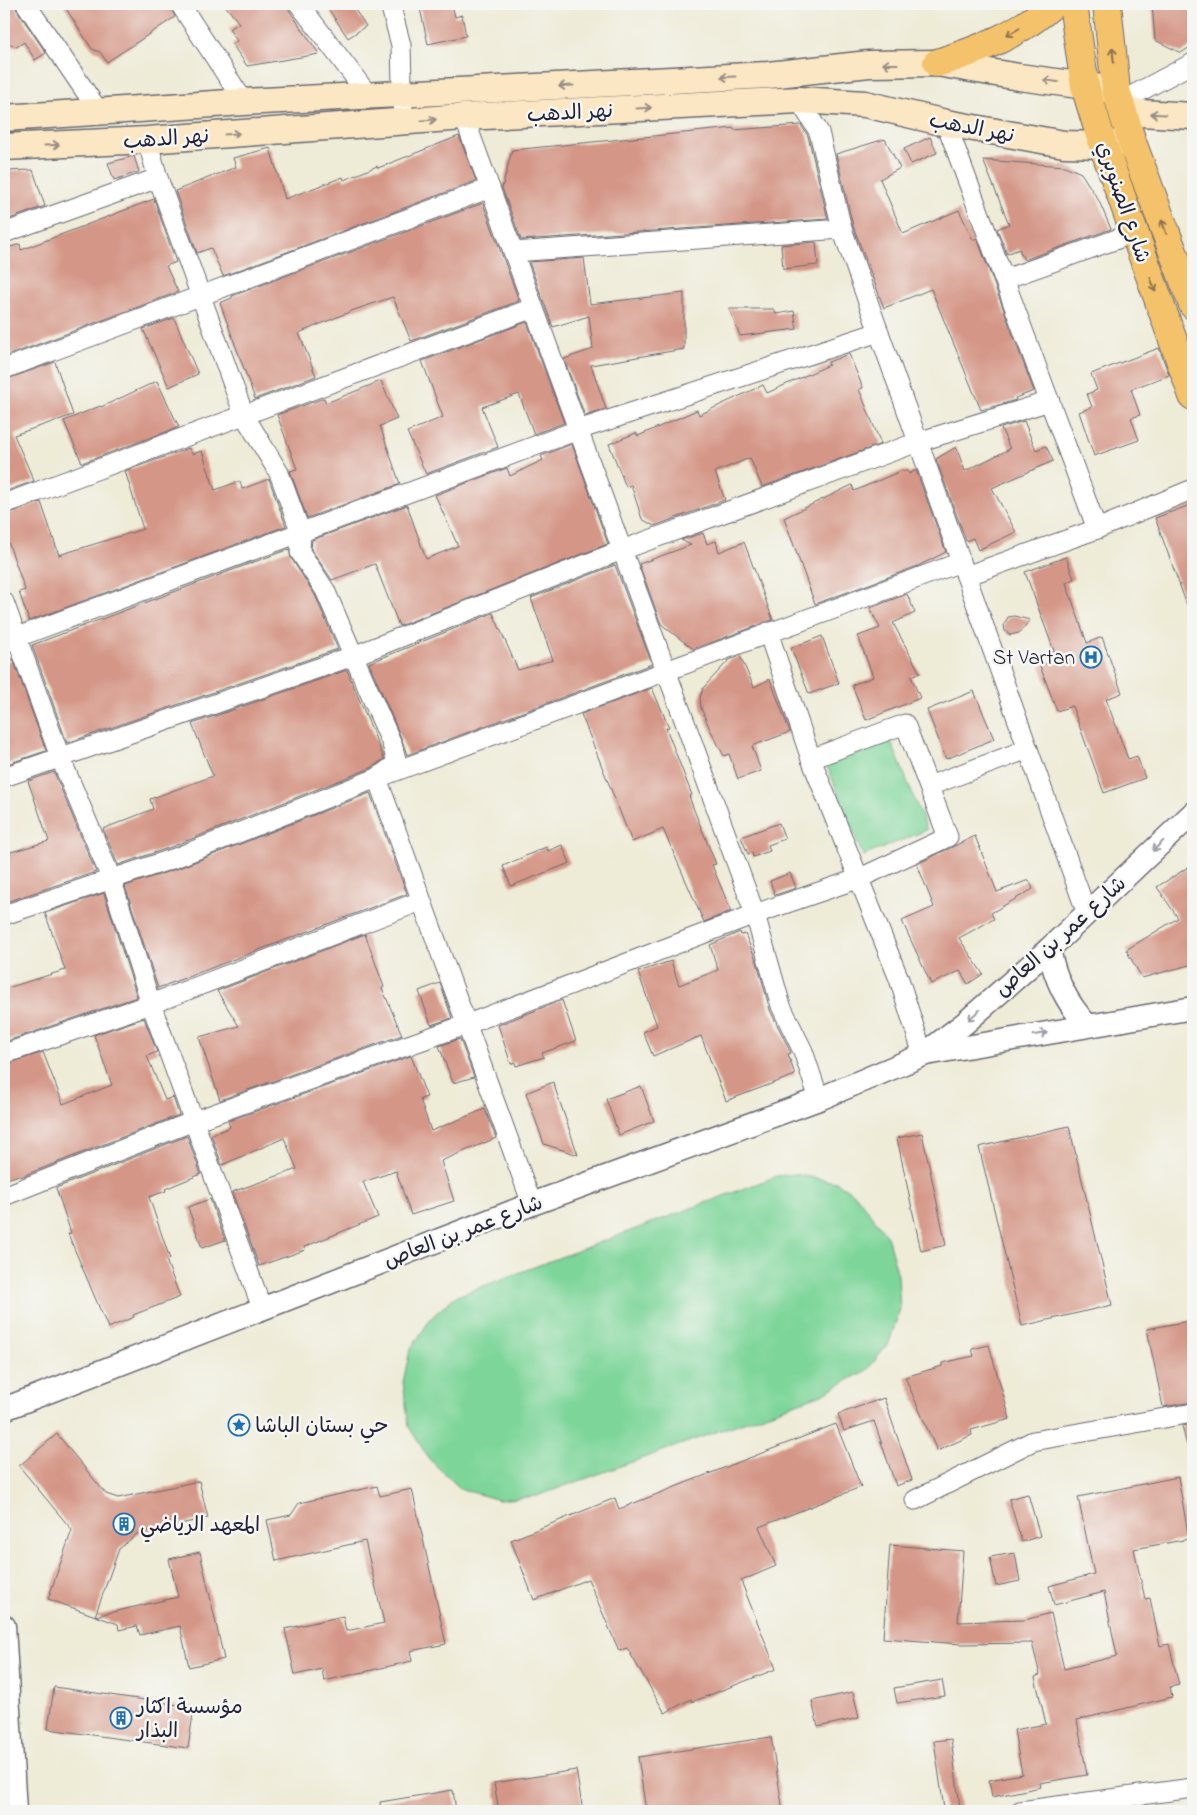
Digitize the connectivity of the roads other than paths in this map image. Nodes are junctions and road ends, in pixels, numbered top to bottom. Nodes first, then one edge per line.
1 (26, 4) edge
2 (180, 4) edge
3 (300, 4) edge
4 (390, 4) edge
5 (1053, 4) edge
6 (1073, 4) edge
7 (1107, 4) edge
8 (937, 63) junction
9 (1193, 63) edge
10 (1085, 86) junction
11 (403, 94) junction
12 (369, 96) junction
13 (799, 100) junction
14 (1120, 101) junction
15 (244, 102) junction
16 (100, 112) junction
17 (1193, 116) edge
18 (4, 118) edge
19 (464, 118) junction
20 (403, 122) junction
21 (946, 124) junction
22 (147, 140) junction
23 (1132, 142) junction
24 (1103, 145) junction
25 (4, 147) edge
26 (158, 178) junction
27 (490, 188) junction
28 (842, 230) junction
29 (4, 233) edge
30 (1134, 233) junction
31 (513, 252) junction
32 (1005, 279) junction
33 (201, 296) junction
34 (1193, 305) edge
35 (534, 308) junction
36 (879, 332) junction
37 (4, 369) edge
38 (1193, 396) edge
39 (1050, 401) junction
40 (244, 415) junction
41 (578, 430) junction
42 (918, 442) junction
43 (1193, 489) edge
44 (4, 504) edge
45 (1097, 529) junction
46 (300, 533) junction
47 (622, 550) junction
48 (963, 569) junction
49 (4, 602) edge
50 (768, 632) junction
51 (10, 640) edge
52 (353, 656) junction
53 (666, 670) junction
54 (1028, 749) junction
55 (60, 757) junction
56 (812, 759) junction
57 (4, 777) edge
58 (377, 778) junction
59 (928, 786) junction
60 (1193, 813) edge
61 (111, 878) junction
62 (860, 878) junction
63 (422, 901) junction
64 (755, 914) junction
65 (1087, 914) junction
66 (4, 915) edge
67 (1049, 949) junction
68 (151, 1004) junction
69 (1193, 1008) edge
70 (465, 1025) junction
71 (1087, 1025) junction
72 (4, 1054) edge
73 (923, 1055) junction
74 (819, 1099) junction
75 (194, 1121) junction
76 (4, 1196) edge
77 (532, 1204) junction
78 (262, 1308) junction
79 (4, 1409) edge
80 (1193, 1413) edge
81 (915, 1500) dead end
82 (4, 1626) edge
83 (1193, 1788) edge
84 (16, 1811) edge
85 (1020, 1811) edge

1 - 16 street
2 - 15 street
3 - 12 street
4 - 11 street
5 -> 8 main road
6 - 10 main road, شارع الصنوبري
14 -> 7 main road, شارع الصنوبري
10 -> 8 main road, نهر الدهب
8 -> 11 main road, نهر الدهب
9 - 14 street
10 - 14 main road, نهر الدهب
10 - 24 main road, شارع الصنوبري
11 - 12 main road, نهر الدهب
11 - 20 street
12 - 15 main road, نهر الدهب
19 -> 13 main road, نهر الدهب
13 - 21 main road, نهر الدهب
13 - 28 street
17 -> 14 main road, نهر الدهب
14 - 23 main road, شارع الصنوبري
15 - 16 main road, نهر الدهب
16 - 18 main road, نهر الدهب
20 -> 19 main road, نهر الدهب
19 - 27 street
22 -> 20 main road, نهر الدهب
21 - 24 main road, نهر الدهب
21 - 32 street
25 -> 22 main road, نهر الدهب
22 - 26 street
23 - 24 main road, نهر الدهب
34 -> 23 main road, شارع الصنوبري
24 - 30 main road, شارع الصنوبري
26 - 29 street
26 - 33 street
27 - 31 street
27 - 33 street
28 - 31 street
28 - 36 street
30 - 32 street
30 -> 38 main road, شارع الصنوبري
31 - 35 street
32 - 39 street
33 - 37 street
33 - 40 street
35 - 40 street
35 - 41 street
36 - 41 street
36 - 42 street
39 - 42 street
39 - 45 street
40 - 44 street
40 - 46 street
41 - 46 street
41 - 47 street
42 - 47 street
42 - 48 street
43 - 45 street
45 - 48 street
46 - 51 street
46 - 52 street
47 - 52 street
47 - 53 street
48 - 50 street
48 - 54 street
49 - 51 street
50 - 53 street
50 - 56 street
51 - 55 street
52 - 55 street
52 - 58 street
53 - 58 street
53 - 64 street
54 - 59 street
54 - 65 street
55 - 57 street
55 - 61 street
56 - 59 street
56 - 62 street
58 - 61 street
58 - 63 street
59 - 62 street
60 -> 65 street, شارع عمر بن العاص
61 - 66 street
61 - 68 street
62 - 64 street
62 - 73 street
63 - 68 street
63 - 70 street
64 - 70 street
64 - 74 street
65 - 67 street, شارع عمر بن العاص
67 - 71 street
67 -> 73 street, شارع عمر بن العاص
68 - 72 street
68 - 75 street
69 - 71 street, شارع عمر بن العاص
70 - 75 street
70 - 77 street
73 -> 71 street, شارع عمر بن العاص
73 - 74 street, شارع عمر بن العاص
74 - 77 street, شارع عمر بن العاص
75 - 76 street
75 - 78 street
77 - 78 street, شارع عمر بن العاص
78 - 79 street, شارع عمر بن العاص
80 - 81 street
82 - 84 street
83 - 85 street

